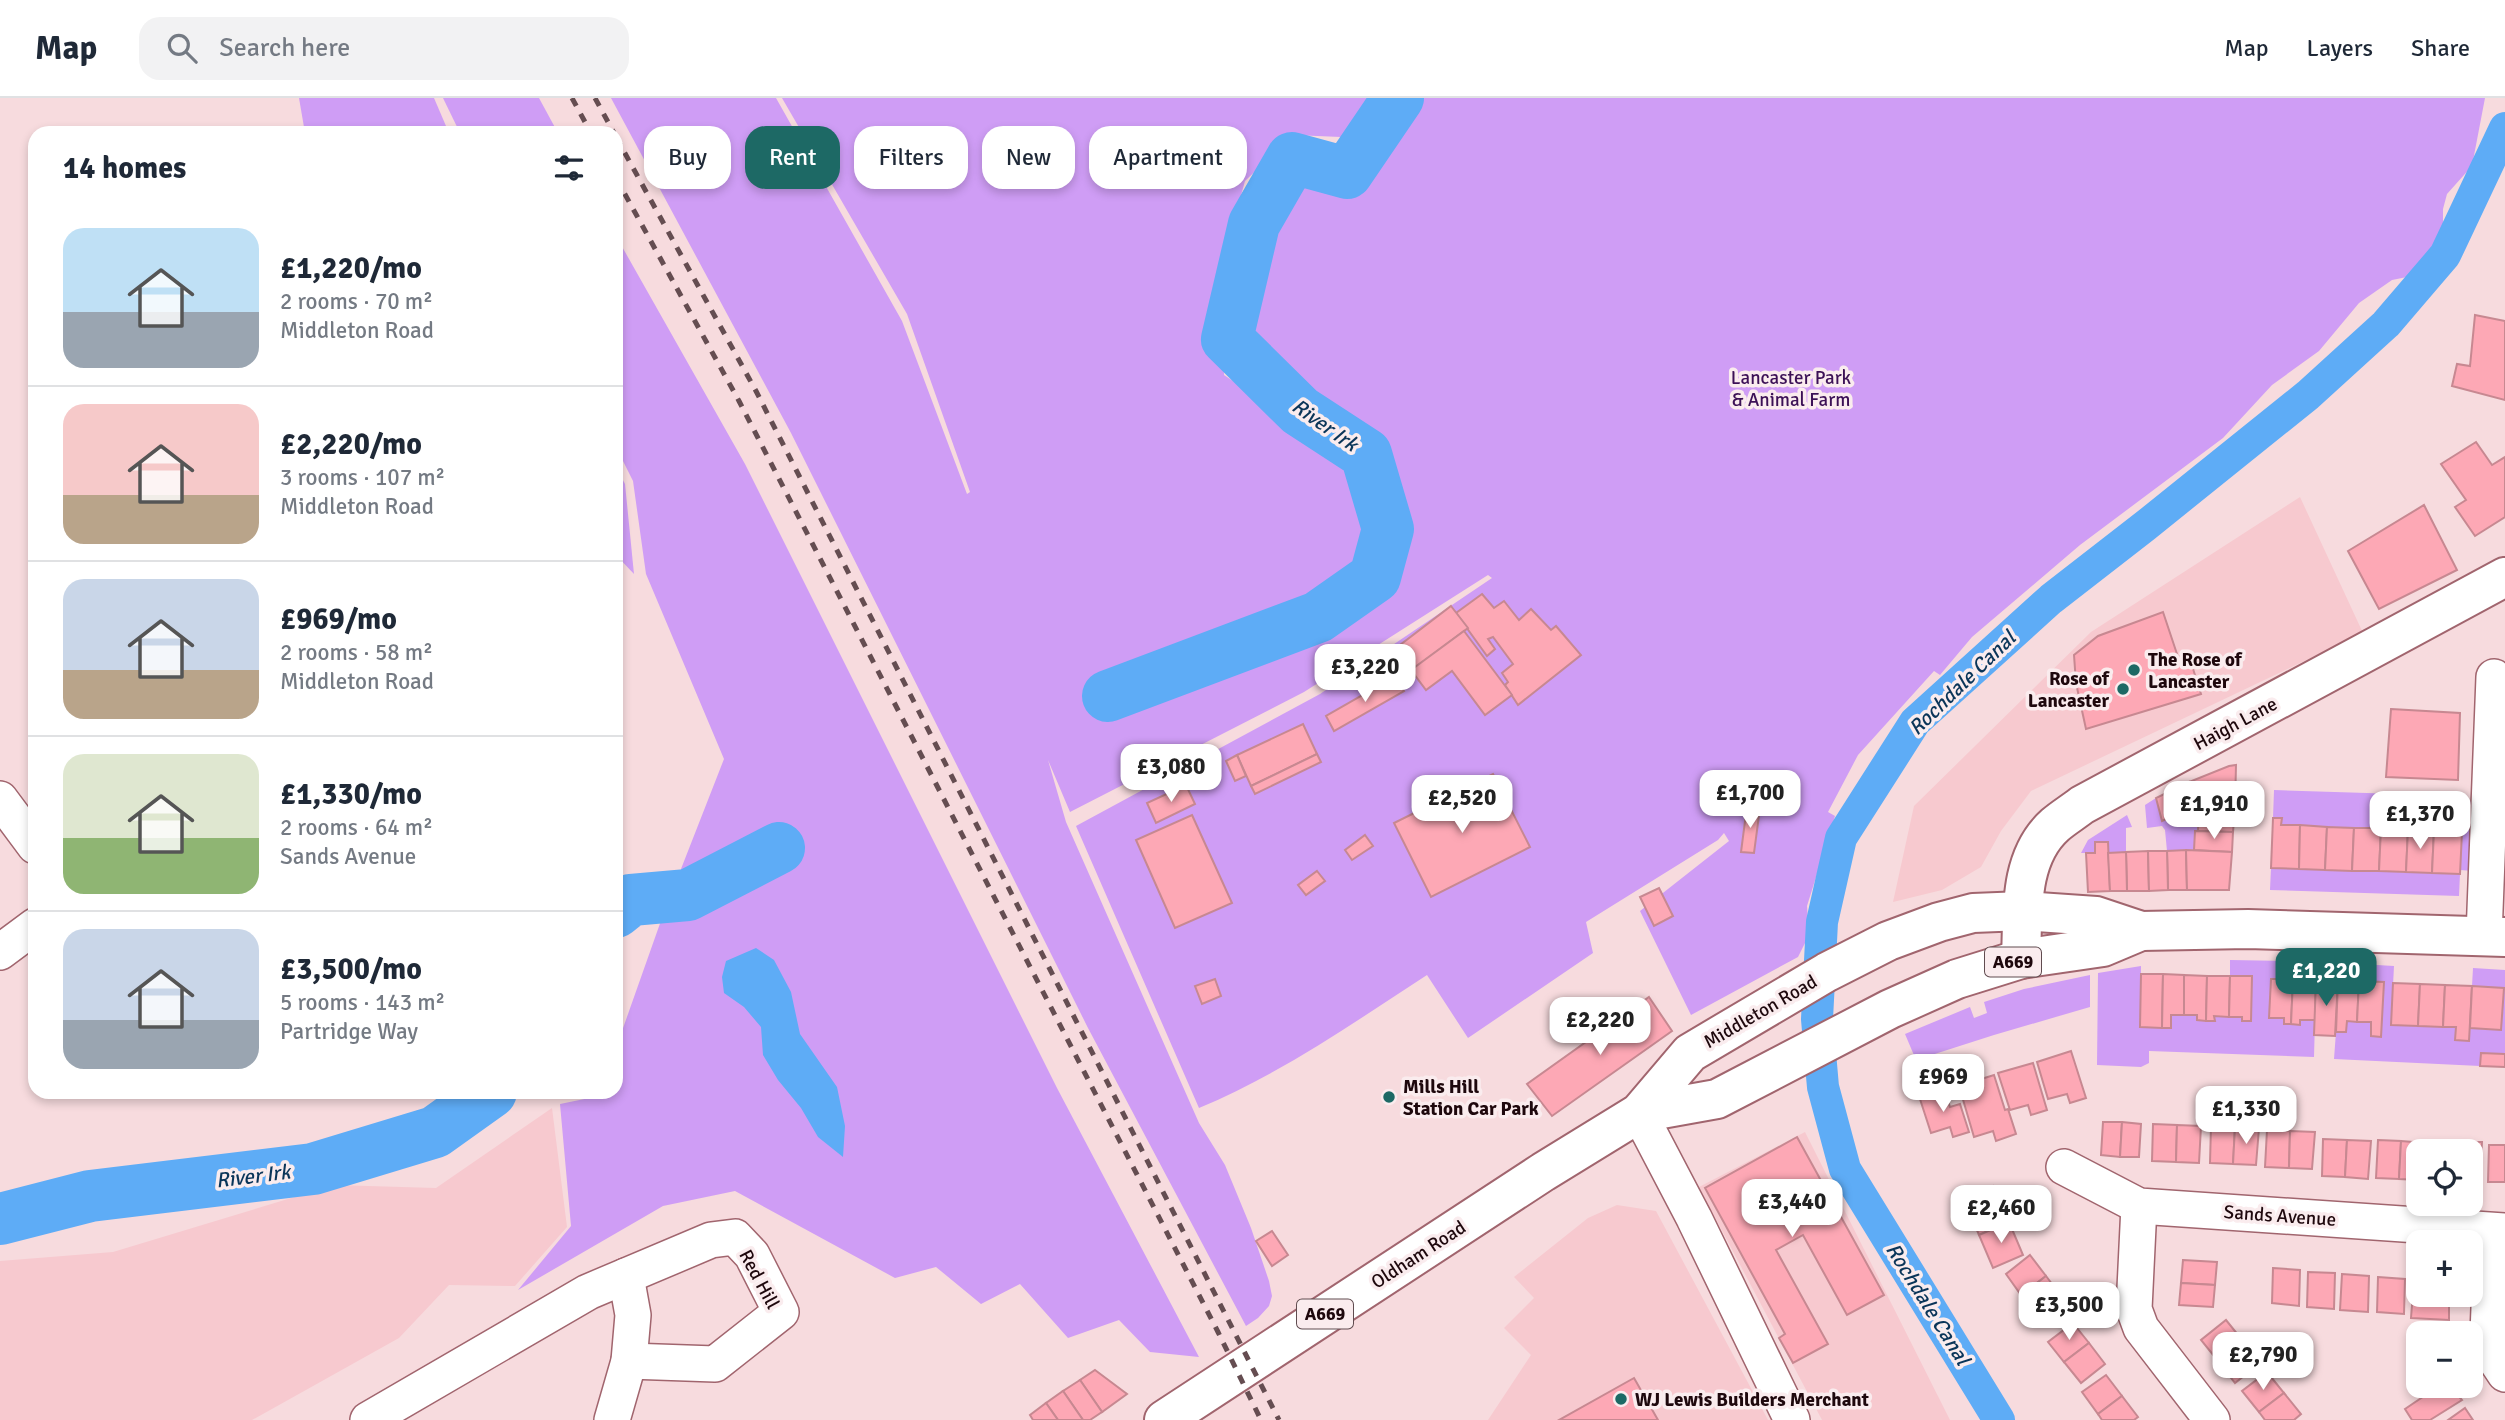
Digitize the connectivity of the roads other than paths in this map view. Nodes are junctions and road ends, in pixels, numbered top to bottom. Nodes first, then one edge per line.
1 (2505, 577) edge
2 (2494, 677) dead end
3 (0, 799) edge
4 (28, 837) edge
5 (2023, 911) junction
6 (28, 931) edge
7 (2141, 932) junction
8 (2495, 937) edge
9 (0, 952) edge
10 (2021, 959) junction
11 (1639, 1113) junction
12 (2064, 1167) dead end
13 (2139, 1206) junction
14 (2498, 1231) edge
15 (626, 1276) junction
16 (629, 1361) junction
17 (2505, 1374) edge
18 (369, 1420) edge
19 (612, 1420) edge
20 (1164, 1420) edge
21 (1792, 1420) edge
22 (2212, 1420) edge

1 - 5 main road, Haigh Lane
2 - 8 street
3 - 4 street
5 - 7 main road, Middleton Road / A669
5 - 10 main road, Haigh Lane
5 - 11 main road, Middleton Road / A669
6 - 9 street
7 - 8 main road, Middleton Road / A669
7 - 10 main road, Middleton Road / A669
10 - 11 main road, Middleton Road / A669
11 - 20 main road, Oldham Road / A669
11 - 21 street
12 - 13 street, Sands Avenue
13 - 14 street, Sands Avenue
13 - 22 street
14 - 17 street
15 - 16 street
15 - 16 street, Red Hill
15 - 18 street
16 - 19 street

